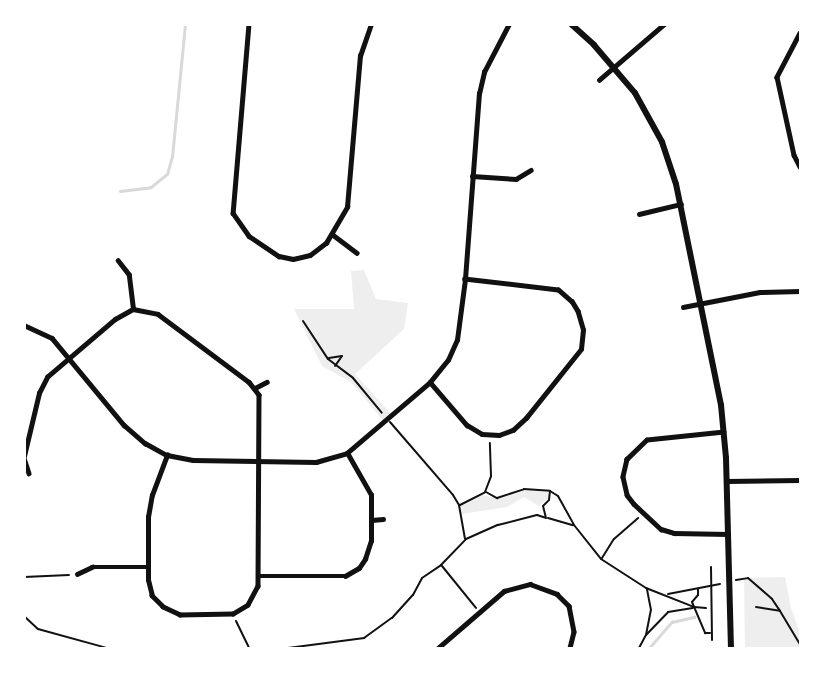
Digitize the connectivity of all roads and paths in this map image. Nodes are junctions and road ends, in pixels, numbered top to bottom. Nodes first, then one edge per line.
1 (249, 24) edge
2 (372, 24) edge
3 (509, 24) edge
4 (571, 24) edge
5 (664, 24) edge
6 (800, 33) edge
7 (615, 67) junction
8 (599, 80) dead end
9 (800, 167) edge
10 (531, 170) dead end
11 (472, 176) junction
12 (681, 204) junction
13 (639, 214) dead end
14 (332, 234) junction
15 (357, 253) dead end
16 (118, 261) dead end
17 (465, 279) junction
18 (800, 291) edge
19 (701, 304) junction
20 (683, 307) dead end
21 (133, 309) junction
22 (303, 321) dead end
23 (24, 325) edge
24 (69, 356) junction
25 (328, 359) junction
26 (335, 367) junction
27 (267, 382) dead end
28 (430, 383) junction
29 (255, 388) junction
30 (388, 420) junction
31 (724, 432) junction
32 (490, 436) junction
33 (347, 453) junction
34 (167, 455) junction
35 (24, 457) edge
36 (261, 461) junction
37 (29, 473) dead end
38 (800, 480) edge
39 (727, 481) junction
40 (550, 491) junction
41 (485, 492) junction
42 (459, 505) junction
43 (644, 513) junction
44 (546, 518) junction
45 (383, 519) dead end
46 (371, 520) junction
47 (574, 525) junction
48 (728, 534) junction
49 (466, 539) junction
50 (601, 559) junction
51 (442, 565) junction
52 (148, 567) junction
53 (711, 567) dead end
54 (77, 575) joint
55 (259, 576) junction
56 (24, 577) edge
57 (748, 578) dead end
58 (711, 587) junction
59 (646, 588) junction
60 (698, 588) junction
61 (666, 595) junction
62 (694, 607) junction
63 (756, 607) dead end
64 (706, 608) dead end
65 (479, 611) junction
66 (780, 611) junction
67 (233, 614) junction
68 (24, 616) edge
69 (712, 632) junction
70 (646, 635) junction
71 (712, 640) dead end
72 (324, 643) junction
73 (800, 644) edge
74 (295, 646) junction
75 (107, 649) edge
76 (249, 649) edge
77 (288, 649) edge
78 (299, 649) edge
79 (322, 649) edge
80 (438, 649) edge
81 (570, 649) edge
82 (639, 649) edge
83 (731, 649) edge

1 - 14 street
2 - 14 street
3 - 11 street
4 - 7 main road
5 - 7 street
6 - 9 street
7 - 8 street
7 - 12 main road
10 - 11 street
11 - 17 street
12 - 13 street
12 - 19 main road
14 - 15 street
16 - 21 street
17 - 28 street
17 - 32 street
18 - 19 street
19 - 20 street
19 - 31 main road
21 - 24 street
21 - 29 street
22 - 25 path
23 - 24 street
24 - 34 street
24 - 35 street
25 - 26 path
25 - 26 path
26 - 30 path
27 - 29 street
28 - 30 street
28 - 32 street
29 - 36 street
30 - 33 street
30 - 42 path
31 - 39 main road
31 - 43 street
32 - 41 path
33 - 36 street
33 - 46 street
34 - 36 street
34 - 52 street
35 - 37 street
36 - 55 street
38 - 39 street
39 - 48 main road
40 - 41 path
40 - 44 path
40 - 47 path
41 - 42 path
42 - 49 path
43 - 48 street
43 - 50 path
44 - 47 path
44 - 49 path
45 - 46 street
46 - 55 street
47 - 50 path
48 - 83 main road
49 - 51 path
50 - 59 path
51 - 65 path
51 - 72 path
52 - 54 street
52 - 67 street
53 - 58 path
54 - 56 path
55 - 67 street
57 - 66 path
58 - 60 path
58 - 69 path
59 - 61 path
59 - 70 path
60 - 61 path
60 - 62 path
61 - 62 path
62 - 64 path
62 - 69 path
62 - 70 path
63 - 66 path
65 - 80 street
65 - 81 street
66 - 73 path
67 - 76 path
68 - 75 path
69 - 71 path
70 - 82 path
72 - 74 path
72 - 79 path
74 - 77 path
74 - 78 path

